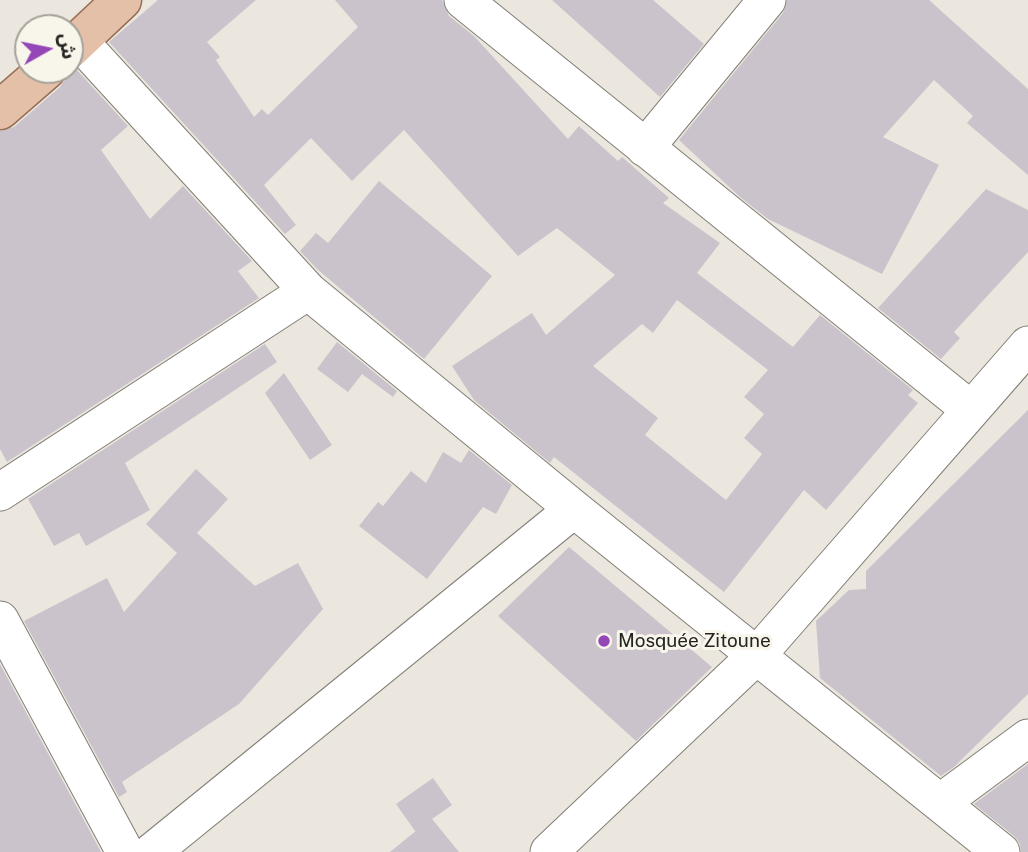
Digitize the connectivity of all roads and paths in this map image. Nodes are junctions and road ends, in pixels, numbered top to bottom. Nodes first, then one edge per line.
1 (122, 0) edge
2 (463, 0) edge
3 (767, 0) edge
4 (84, 36) edge
5 (84, 55) edge
6 (30, 84) edge
7 (0, 110) edge
8 (645, 148) junction
9 (308, 291) junction
10 (1028, 345) edge
11 (971, 410) junction
12 (0, 492) edge
13 (574, 509) junction
14 (0, 620) edge
15 (758, 654) junction
16 (1028, 738) edge
17 (940, 803) junction
18 (125, 852) edge
19 (152, 852) edge
20 (549, 852) edge
21 (1001, 852) edge

1 - 4 main road
2 - 8 street
3 - 8 street
5 - 9 street
6 - 7 main road
8 - 11 street
9 - 12 street
9 - 13 street
10 - 11 street
11 - 15 street
13 - 15 street
13 - 19 street
14 - 18 street
15 - 17 street
15 - 20 street
16 - 17 street
17 - 21 street

